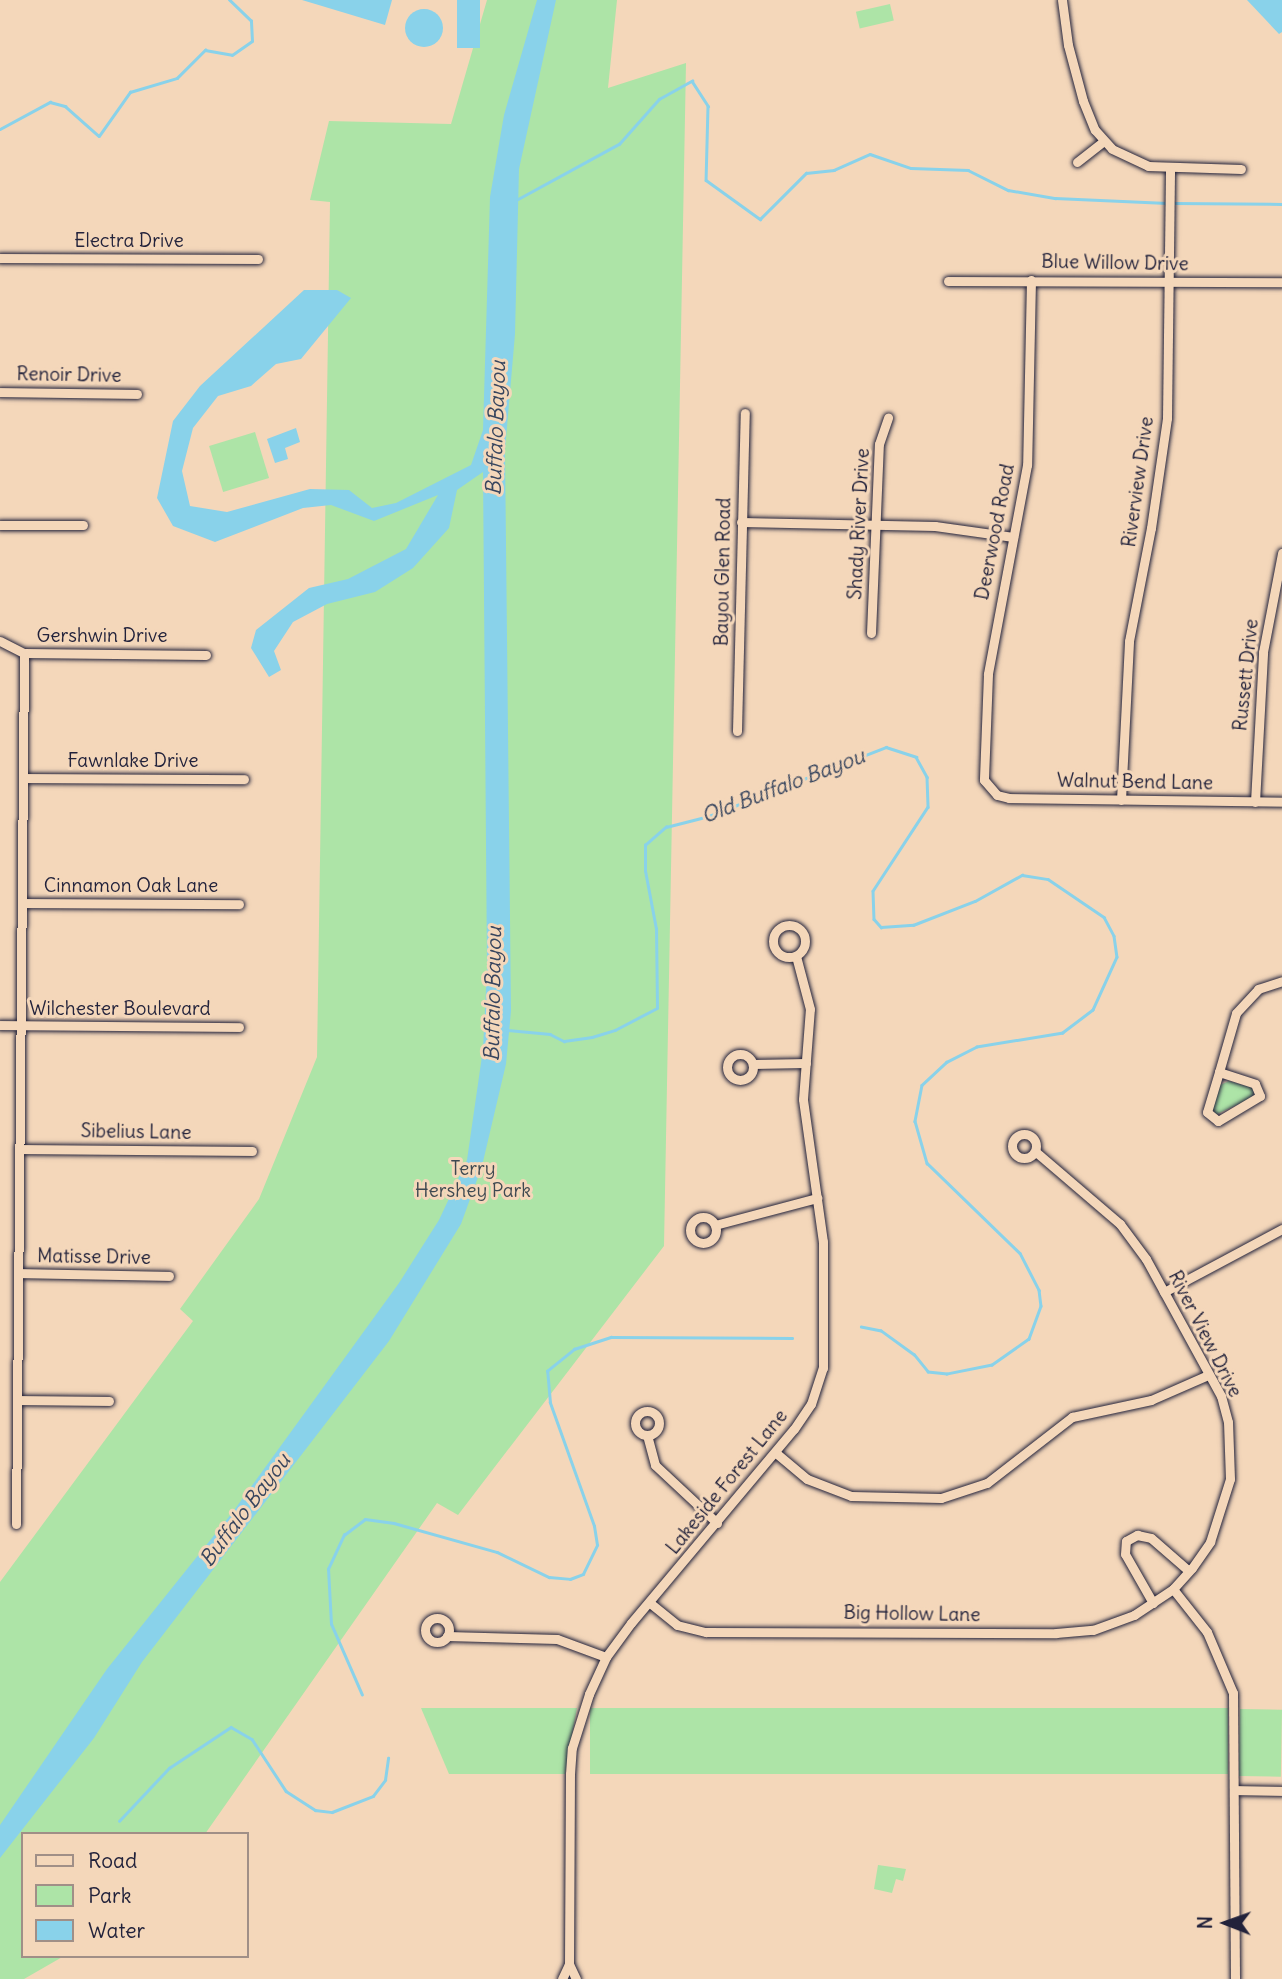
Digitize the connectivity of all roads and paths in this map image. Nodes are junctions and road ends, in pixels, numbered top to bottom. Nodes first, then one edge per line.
1 (1062, 0) edge
2 (1104, 141) junction
3 (1077, 162) dead end
4 (1170, 168) junction
5 (1241, 169) dead end
6 (0, 258) edge
7 (258, 260) dead end
8 (1031, 280) junction
9 (948, 281) dead end
10 (1168, 282) junction
11 (1282, 282) edge
12 (0, 392) edge
13 (137, 394) dead end
14 (745, 413) dead end
15 (888, 418) dead end
16 (741, 522) junction
17 (876, 524) junction
18 (0, 525) edge
19 (83, 525) dead end
20 (1013, 537) junction
21 (1282, 553) edge
22 (871, 633) dead end
23 (0, 641) edge
24 (24, 653) junction
25 (206, 654) dead end
26 (737, 731) dead end
27 (23, 778) junction
28 (244, 779) dead end
29 (989, 789) joint
30 (1121, 800) junction
31 (1255, 802) junction
32 (1282, 802) edge
33 (22, 903) junction
34 (239, 904) dead end
35 (796, 956) dead end
36 (1282, 981) edge
37 (0, 1025) edge
38 (21, 1026) junction
39 (239, 1027) dead end
40 (806, 1063) junction
41 (753, 1064) dead end
42 (1219, 1072) junction
43 (20, 1149) junction
44 (252, 1151) dead end
45 (1036, 1152) dead end
46 (817, 1198) junction
47 (715, 1225) dead end
48 (1282, 1229) edge
49 (19, 1273) junction
50 (169, 1276) dead end
51 (1164, 1292) junction
52 (1208, 1375) junction
53 (18, 1400) junction
54 (110, 1401) dead end
55 (647, 1435) dead end
56 (776, 1453) junction
57 (717, 1523) junction
58 (16, 1524) dead end
59 (1189, 1571) junction
60 (1173, 1590) junction
61 (650, 1603) junction
62 (1153, 1603) junction
63 (447, 1636) dead end
64 (606, 1657) junction
65 (1235, 1790) junction
66 (1282, 1791) edge
67 (569, 1965) junction
68 (562, 1979) edge
69 (576, 1979) edge
70 (1235, 1979) edge

1 - 2 street
2 - 3 street
2 - 4 street
4 - 5 street
4 - 10 street, Riverview Drive
6 - 7 street, Electra Drive
8 - 9 street, Blue Willow Drive
8 - 10 street, Blue Willow Drive
8 - 20 street, Deerwood Road
10 - 11 street, Blue Willow Drive
10 - 30 street, Riverview Drive
12 - 13 street, Renoir Drive
14 - 16 street, Bayou Glen Road
15 - 17 street, Shady River Drive
16 - 17 street
16 - 26 street, Bayou Glen Road
17 - 20 street
17 - 22 street, Shady River Drive
18 - 19 street
20 - 29 street, Deerwood Road
21 - 31 street, Russett Drive
23 - 24 street, Gershwin Drive
24 - 25 street, Gershwin Drive
24 - 27 street
27 - 28 street, Fawnlake Drive
27 - 33 street
29 - 30 street, Walnut Bend Lane
30 - 31 street, Walnut Bend Lane
31 - 32 street, Walnut Bend Lane
33 - 34 street, Cinnamon Oak Lane
33 - 38 street
35 - 40 street, Lakeside Forest Lane
36 - 42 street
37 - 38 street, Wilchester Boulevard
38 - 39 street, Wilchester Boulevard
38 - 43 street
40 - 41 street
40 - 46 street, Lakeside Forest Lane
42 - 42 street
43 - 44 street, Sibelius Lane
43 - 49 street
45 - 51 street, River View Drive
46 - 47 street
46 - 56 street, Lakeside Forest Lane
48 - 51 street
49 - 50 street, Matisse Drive
49 - 53 street
51 - 52 street, River View Drive
52 - 56 street
52 - 59 street, River View Drive
53 - 54 street
53 - 58 street
55 - 57 street
56 - 57 street, Lakeside Forest Lane
57 - 61 street, Lakeside Forest Lane
59 - 60 street, River View Drive
59 - 62 street
60 - 62 street, Big Hollow Lane
60 - 65 street
61 - 62 street, Big Hollow Lane
61 - 64 street, Lakeside Forest Lane
63 - 64 street
64 - 67 street, Lakeside Forest Lane
65 - 66 street
65 - 70 street
67 - 68 street, Lakeside Forest Lane
67 - 69 street, Lakeside Forest Lane

